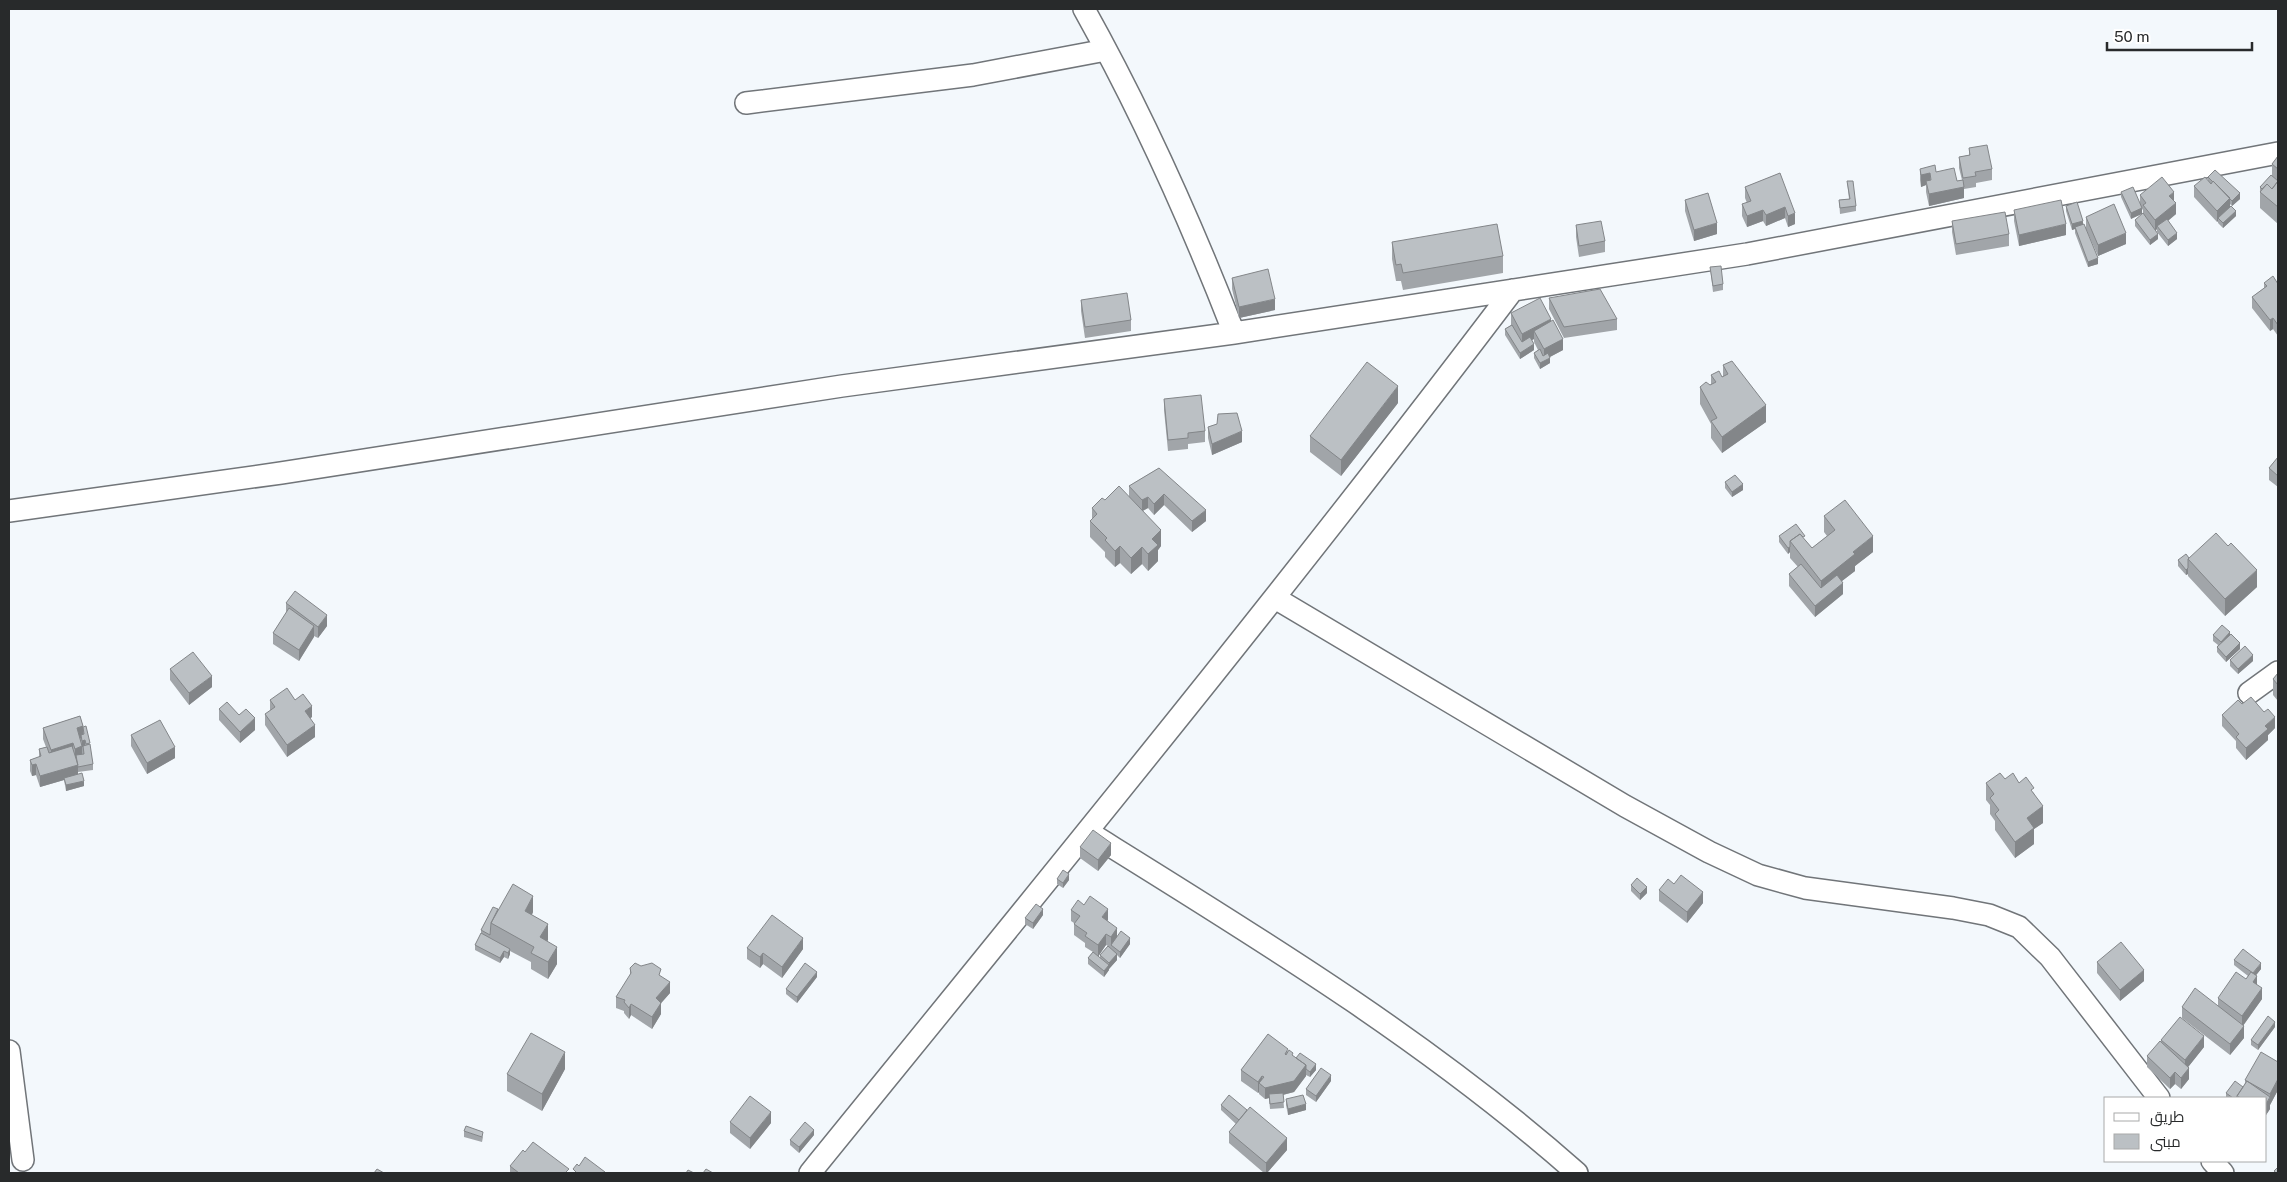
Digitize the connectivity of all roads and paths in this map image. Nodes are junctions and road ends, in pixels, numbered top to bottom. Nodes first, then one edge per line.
1 (1084, 9) edge
2 (1106, 50) junction
3 (746, 103) dead end
4 (2278, 153) edge
5 (1513, 290) junction
6 (1234, 333) junction
7 (9, 511) edge
8 (1275, 598) junction
9 (2278, 672) edge
10 (2249, 693) dead end
11 (1087, 832) junction
12 (9, 1051) edge
13 (2157, 1097) edge
14 (22, 1160) dead end
15 (2213, 1162) edge
16 (810, 1173) edge
17 (1577, 1173) edge
18 (2222, 1173) edge

1 - 2 street
2 - 3 street
2 - 6 street
4 - 5 street
5 - 6 street
5 - 8 street
6 - 7 street
8 - 11 street
8 - 13 street
9 - 10 street
11 - 16 street
11 - 17 street
12 - 14 street
15 - 18 street

